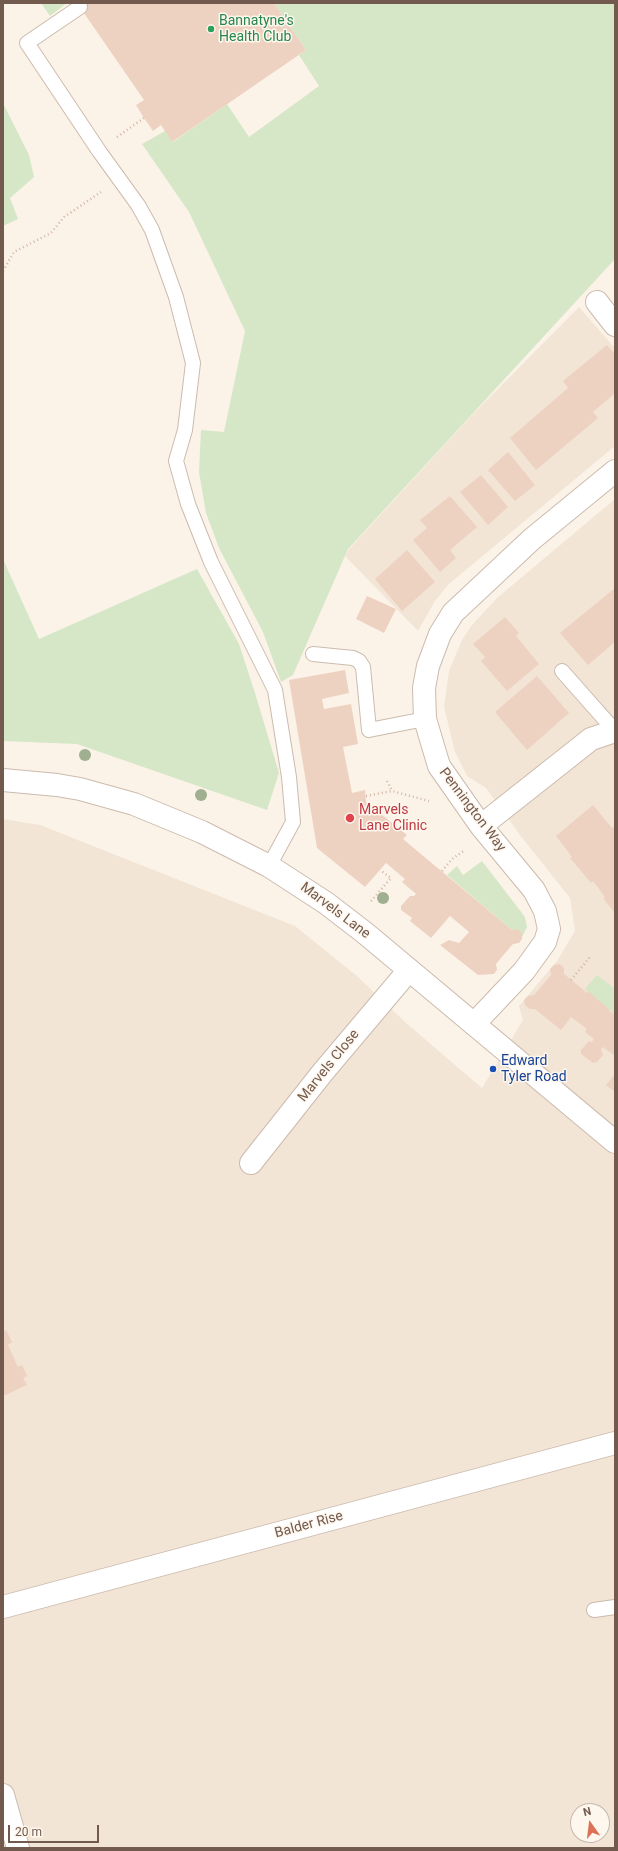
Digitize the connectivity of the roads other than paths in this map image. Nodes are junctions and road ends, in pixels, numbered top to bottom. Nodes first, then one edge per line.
1 (80, 7) dead end
2 (597, 302) dead end
3 (615, 325) edge
4 (615, 471) edge
5 (313, 654) dead end
6 (562, 671) dead end
7 (426, 719) junction
8 (615, 731) edge
9 (3, 780) edge
10 (481, 826) junction
11 (269, 866) junction
12 (409, 970) junction
13 (474, 1024) junction
14 (615, 1142) edge
15 (251, 1163) dead end
16 (615, 1443) edge
17 (3, 1607) edge
18 (615, 1607) edge
19 (594, 1610) dead end
20 (3, 1795) edge
21 (18, 1848) edge

1 - 11 lane
2 - 3 street
4 - 7 street, Pennington Way
5 - 7 lane
6 - 8 lane
7 - 10 street, Pennington Way
8 - 10 street
9 - 11 street, Marvels Lane
10 - 13 street, Pennington Way
11 - 12 street, Marvels Lane
12 - 13 street, Marvels Lane
12 - 15 street, Marvels Close
13 - 14 street, Marvels Lane
16 - 17 street, Balder Rise
18 - 19 lane
20 - 21 street

